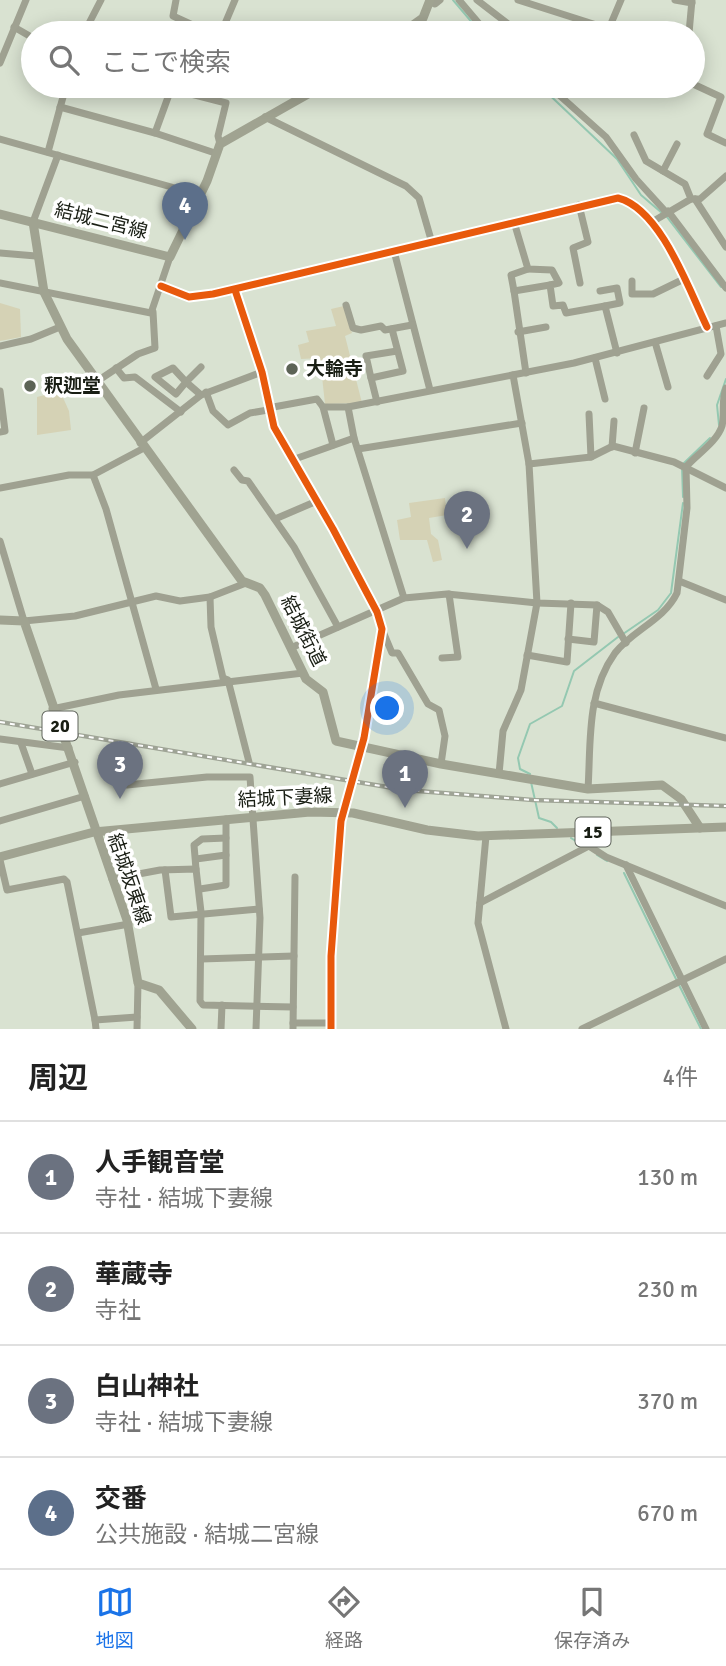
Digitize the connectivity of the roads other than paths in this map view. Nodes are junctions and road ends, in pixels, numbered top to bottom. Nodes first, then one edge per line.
1 (26, 0) edge
2 (101, 0) edge
3 (176, 0) edge
4 (225, 0) edge
5 (458, 0) edge
6 (477, 0) edge
7 (518, 0) edge
8 (621, 0) edge
9 (675, 0) edge
10 (434, 1) edge
11 (234, 2) edge
12 (692, 2) edge
13 (90, 21) edge
14 (184, 21) edge
15 (225, 21) edge
16 (419, 21) edge
17 (476, 21) edge
18 (504, 21) edge
19 (577, 21) edge
20 (612, 21) edge
21 (690, 21) edge
22 (15, 27) junction
23 (21, 31) edge
24 (0, 63) edge
25 (705, 89) edge
26 (63, 98) edge
27 (168, 98) edge
28 (211, 98) edge
29 (300, 98) edge
30 (562, 98) edge
31 (723, 98) edge
32 (60, 107) junction
33 (265, 116) junction
34 (155, 132) junction
35 (634, 135) dead end
36 (0, 139) edge
37 (726, 143) edge
38 (677, 144) dead end
39 (217, 149) junction
40 (48, 152) junction
41 (58, 155) junction
42 (663, 171) junction
43 (726, 176) edge
44 (200, 195) junction
45 (693, 199) junction
46 (579, 205) junction
47 (667, 211) junction
48 (0, 214) edge
49 (33, 222) junction
50 (514, 222) junction
51 (652, 222) junction
52 (432, 243) junction
53 (726, 247) edge
54 (394, 251) junction
55 (0, 253) edge
56 (36, 256) junction
57 (170, 257) junction
58 (527, 269) junction
59 (684, 279) junction
60 (632, 281) dead end
61 (0, 283) edge
62 (580, 283) dead end
63 (550, 285) junction
64 (161, 286) junction
65 (726, 288) edge
66 (235, 290) junction
67 (514, 291) junction
68 (600, 291) dead end
69 (44, 292) junction
70 (346, 305) dead end
71 (605, 306) junction
72 (153, 312) junction
73 (726, 324) edge
74 (412, 325) junction
75 (716, 326) junction
76 (60, 327) junction
77 (546, 327) dead end
78 (707, 327) junction
79 (392, 329) junction
80 (518, 332) junction
81 (655, 342) junction
82 (0, 346) edge
83 (397, 351) junction
84 (617, 353) junction
85 (595, 358) junction
86 (201, 367) dead end
87 (117, 368) junction
88 (262, 372) junction
89 (526, 373) junction
90 (513, 375) junction
91 (707, 376) dead end
92 (371, 378) junction
93 (95, 382) junction
94 (668, 387) dead end
95 (726, 388) edge
96 (430, 390) junction
97 (0, 391) edge
98 (203, 394) junction
99 (605, 399) dead end
100 (377, 402) junction
101 (323, 407) junction
102 (348, 407) junction
103 (644, 408) dead end
104 (268, 409) junction
105 (181, 412) junction
106 (589, 414) dead end
107 (614, 421) dead end
108 (523, 423) junction
109 (0, 432) edge
110 (354, 438) junction
111 (142, 445) junction
112 (333, 445) junction
113 (612, 447) junction
114 (358, 449) junction
115 (635, 453) junction
116 (591, 457) junction
117 (292, 460) junction
118 (529, 464) junction
119 (686, 467) junction
120 (234, 470) dead end
121 (93, 475) junction
122 (0, 488) edge
123 (726, 488) edge
124 (317, 501) junction
125 (275, 519) junction
126 (0, 541) edge
127 (679, 581) junction
128 (246, 583) junction
129 (449, 594) junction
130 (211, 597) junction
131 (404, 598) junction
132 (726, 600) edge
133 (130, 601) junction
134 (537, 603) junction
135 (571, 603) junction
136 (597, 605) junction
137 (377, 612) junction
138 (0, 620) edge
139 (24, 621) junction
140 (338, 627) junction
141 (382, 629) junction
142 (568, 639) junction
143 (626, 643) junction
144 (293, 647) junction
145 (527, 655) junction
146 (442, 658) dead end
147 (303, 673) junction
148 (228, 680) junction
149 (156, 689) junction
150 (594, 703) junction
151 (52, 709) junction
152 (726, 738) edge
153 (0, 740) edge
154 (20, 742) junction
155 (69, 748) junction
156 (360, 748) junction
157 (75, 762) junction
158 (249, 762) dead end
159 (441, 764) junction
160 (32, 774) junction
161 (499, 774) junction
162 (0, 784) edge
163 (127, 785) dead end
164 (589, 789) junction
165 (85, 796) junction
166 (344, 812) junction
167 (255, 816) junction
168 (226, 819) junction
169 (0, 821) edge
170 (726, 827) edge
171 (700, 828) junction
172 (94, 832) junction
173 (583, 832) junction
174 (486, 836) junction
175 (226, 838) junction
176 (589, 846) junction
177 (226, 855) junction
178 (0, 856) edge
179 (196, 859) junction
180 (626, 865) junction
181 (196, 869) junction
182 (165, 870) junction
183 (295, 877) dead end
184 (112, 879) junction
185 (200, 889) junction
186 (480, 903) junction
187 (726, 906) edge
188 (259, 909) junction
189 (201, 912) junction
190 (129, 924) junction
191 (78, 933) junction
192 (258, 955) junction
193 (294, 956) junction
194 (201, 959) junction
195 (726, 959) edge
196 (682, 980) junction
197 (138, 983) junction
198 (222, 1005) junction
199 (256, 1006) junction
200 (293, 1007) junction
201 (138, 1017) junction
202 (95, 1025) edge
203 (293, 1026) edge
204 (331, 1026) edge
205 (137, 1029) edge
206 (192, 1029) edge
207 (221, 1029) edge
208 (256, 1029) edge
209 (506, 1029) edge
210 (582, 1029) edge
211 (706, 1029) edge

1 - 22 street
2 - 13 street
3 - 14 street
4 - 11 street
5 - 17 street
6 - 18 street
7 - 19 street
8 - 20 street
9 - 12 street
10 - 16 main road
11 - 15 street
12 - 21 street
22 - 23 street
22 - 24 street
25 - 31 street
26 - 32 street
27 - 34 street
28 - 39 street
29 - 33 main road
30 - 47 street
31 - 37 street
32 - 34 street
32 - 40 street
33 - 39 main road
33 - 52 street
34 - 39 street
35 - 42 street
36 - 40 street
38 - 42 street
39 - 44 main road
40 - 41 street
41 - 44 street
41 - 49 street
42 - 45 street
43 - 45 street
44 - 57 main road
45 - 47 street
45 - 53 street
46 - 50 street
46 - 51 street
46 - 62 street
47 - 51 street
47 - 65 street
48 - 49 main road
49 - 56 main road, 結城街道
49 - 57 main road, 結城二宮線
50 - 52 street
50 - 58 street
51 - 59 street
52 - 54 street
54 - 66 street
54 - 74 street
55 - 56 street
56 - 69 main road, 結城街道
57 - 64 street
58 - 63 street
58 - 67 street
59 - 60 street
59 - 78 street
61 - 69 street
63 - 67 street
63 - 71 street
64 - 66 street
64 - 72 street
66 - 88 street
67 - 80 street
68 - 71 street
69 - 72 street
69 - 76 main road, 結城街道
70 - 79 street
71 - 84 street
72 - 87 street
73 - 75 street
74 - 79 street
74 - 96 street
75 - 78 street
75 - 91 street
76 - 82 street
76 - 93 main road, 結城街道
77 - 80 street
78 - 81 street
79 - 83 street
80 - 89 street
81 - 84 street
81 - 94 street
83 - 92 street
83 - 92 street
84 - 85 street
85 - 89 street
85 - 99 street
86 - 98 street
87 - 93 street
87 - 105 street
88 - 98 street
88 - 104 street
89 - 90 street
90 - 96 street
90 - 108 street
92 - 100 street
93 - 111 main road, 結城街道
95 - 119 street
96 - 100 street
97 - 109 street
98 - 104 street
98 - 105 street
100 - 102 street
101 - 102 street
101 - 104 street
101 - 112 street
102 - 110 street
103 - 115 street
104 - 117 street
105 - 111 street
106 - 116 street
107 - 113 street
108 - 114 street
108 - 118 street
110 - 112 street
110 - 114 street
111 - 121 street
111 - 128 main road, 結城街道
112 - 117 street
113 - 115 street
113 - 116 street
114 - 131 street
115 - 119 street
116 - 118 street
117 - 124 street
118 - 134 street
119 - 123 street
119 - 127 street
120 - 125 street
121 - 122 street
121 - 133 street
124 - 125 street
124 - 137 street
125 - 140 street
126 - 139 street
127 - 132 street
127 - 143 street
128 - 130 street
128 - 144 main road, 結城街道
129 - 131 street
129 - 134 street
129 - 146 street
130 - 133 street
130 - 148 street
131 - 137 street
133 - 139 street
133 - 149 street
134 - 135 street
134 - 145 street
135 - 136 street
135 - 142 street
136 - 142 street
136 - 143 street
137 - 140 street
137 - 141 street
138 - 139 main road
139 - 151 main road, 結城坂東線 / 20
140 - 144 street
141 - 156 street
141 - 159 street
142 - 145 street
143 - 150 street
144 - 147 main road, 結城街道
145 - 161 street
147 - 148 street
147 - 156 main road, 結城街道
148 - 149 street
148 - 158 street
149 - 151 street
150 - 152 street
150 - 164 street
151 - 155 main road, 結城坂東線 / 20
153 - 154 street
154 - 155 street
154 - 160 street
155 - 157 main road, 結城坂東線 / 20
156 - 159 main road, 結城街道
156 - 166 street
157 - 160 street
157 - 165 main road, 結城坂東線 / 20
159 - 161 main road, 結城街道
160 - 162 street
161 - 164 main road, 結城街道
163 - 167 street
164 - 171 main road, 結城街道
165 - 169 street
165 - 172 main road, 結城坂東線 / 20
166 - 167 main road, 結城下妻線 / 15
166 - 174 main road, 結城下妻線 / 15
166 - 204 street
167 - 168 main road, 結城下妻線 / 15
167 - 188 street
168 - 172 main road, 結城下妻線 / 15
168 - 175 street
170 - 171 main road, 15
171 - 173 main road, 結城下妻線 / 15
172 - 178 main road, 結城下妻線 / 15
172 - 184 main road, 結城坂東線 / 20
173 - 174 main road, 結城下妻線 / 15
173 - 176 street
174 - 186 street
175 - 177 street
175 - 179 street
176 - 180 street
176 - 186 street
177 - 179 street
177 - 185 street
178 - 191 street
179 - 181 street
180 - 187 street
180 - 196 street
181 - 182 street
181 - 185 street
182 - 184 street
182 - 189 street
183 - 193 street
184 - 190 main road, 結城坂東線 / 20
185 - 189 street
186 - 209 street
188 - 189 street
188 - 192 street
189 - 194 street
190 - 191 street
190 - 197 main road, 結城坂東線 / 20
191 - 202 street
192 - 193 street
192 - 194 street
192 - 199 street
193 - 200 street
194 - 198 street
195 - 196 street
196 - 210 street
196 - 211 street
197 - 201 street
197 - 206 main road
198 - 199 street
198 - 207 street
199 - 200 street
199 - 208 street
200 - 203 street
201 - 202 street
201 - 205 street
203 - 204 street

